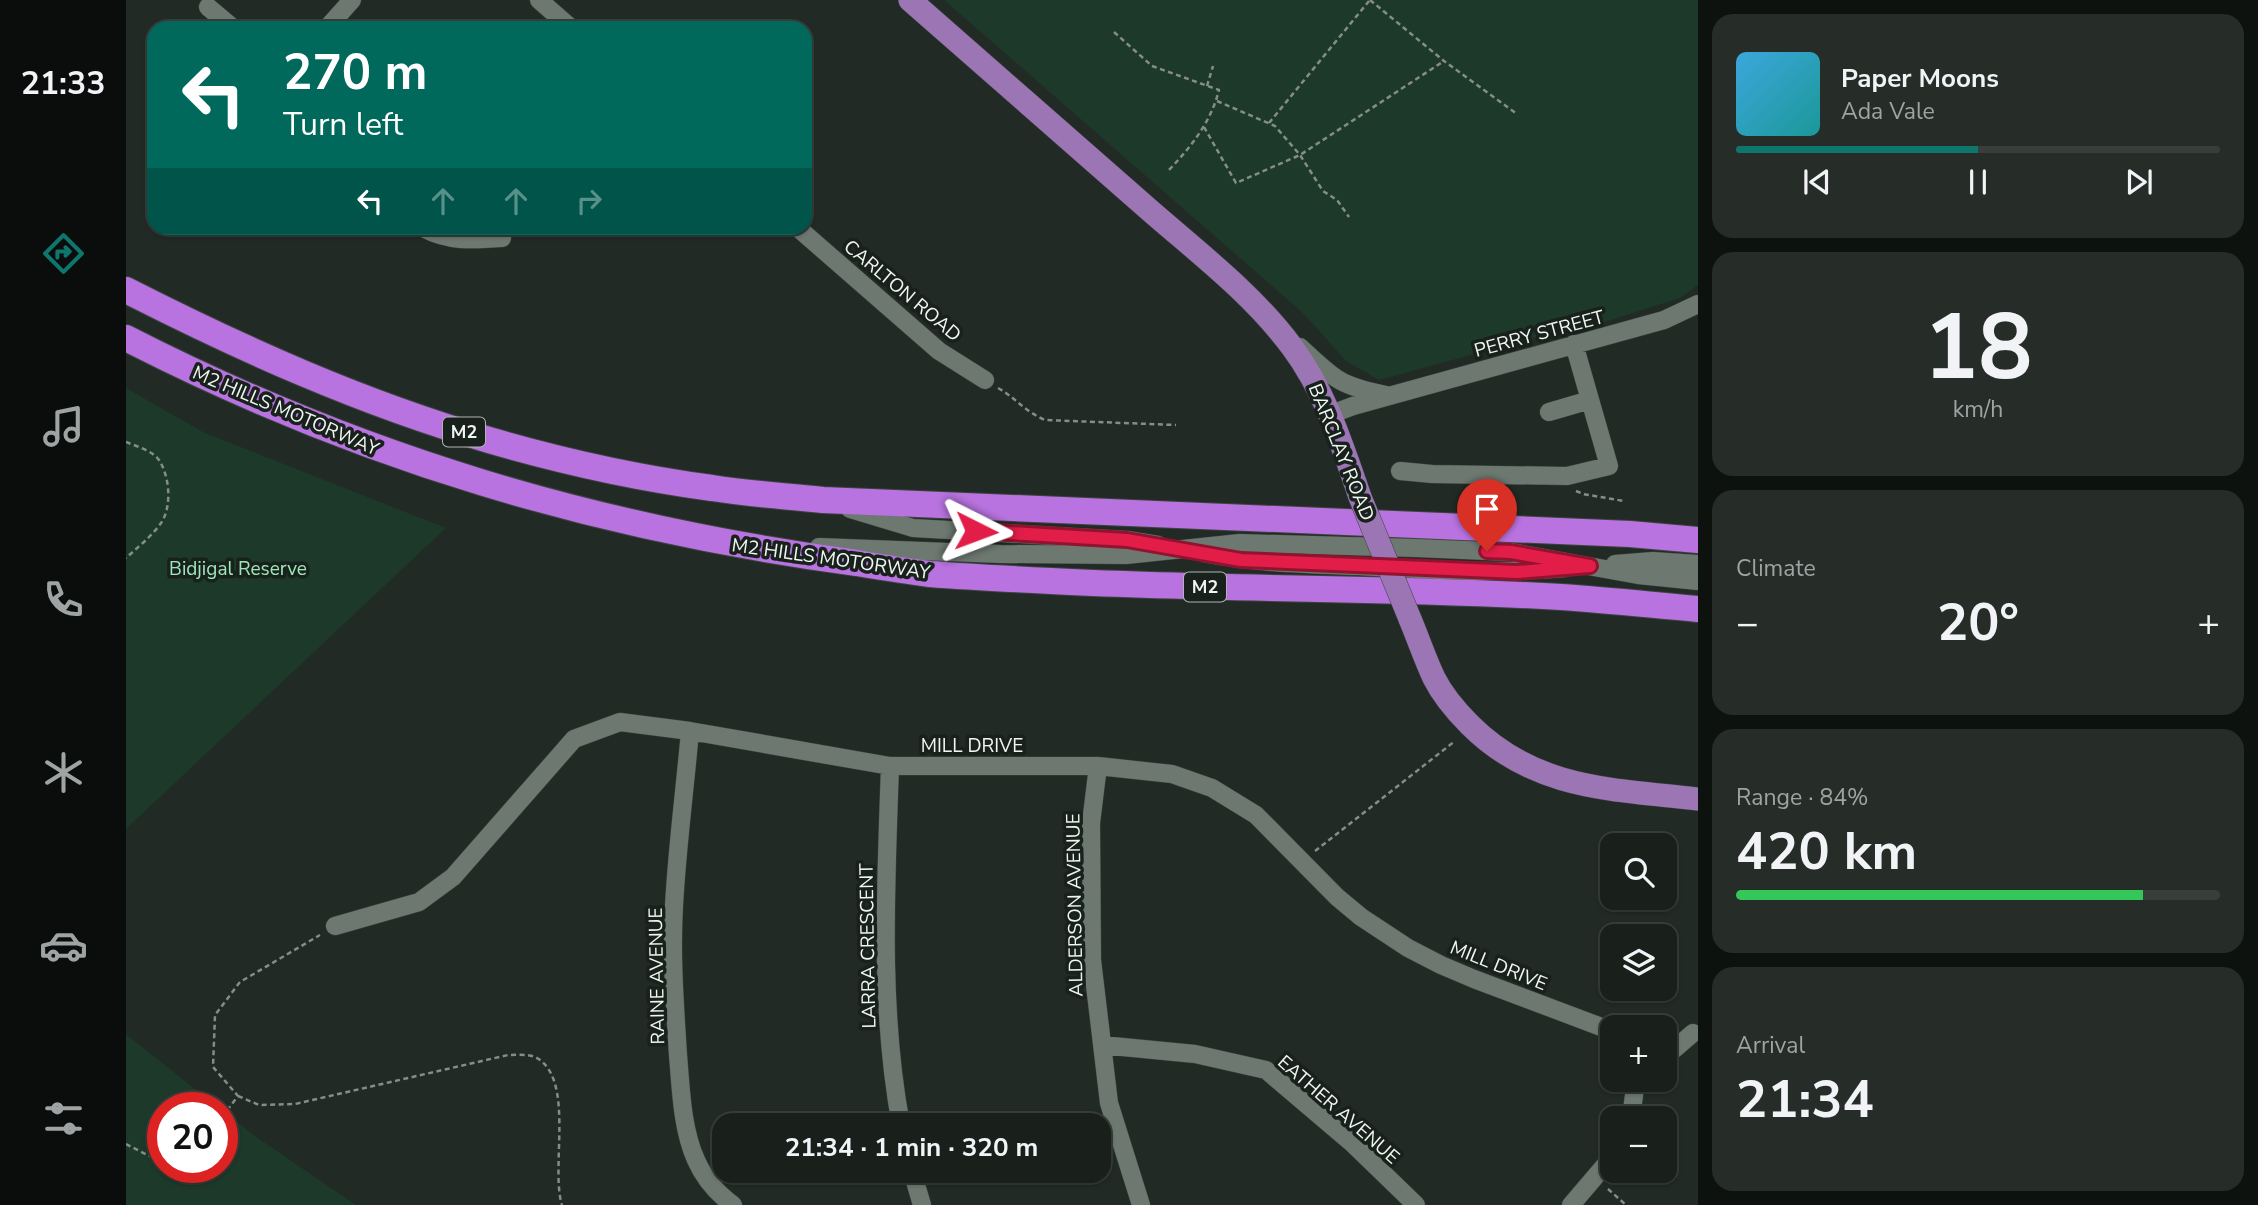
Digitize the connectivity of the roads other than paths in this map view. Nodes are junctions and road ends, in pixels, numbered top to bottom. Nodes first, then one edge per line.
1 (352, 0) edge
2 (539, 0) edge
3 (910, 0) edge
4 (208, 7) dead end
5 (225, 21) edge
6 (333, 21) edge
7 (563, 21) edge
8 (440, 235) edge
9 (806, 235) edge
10 (502, 238) dead end
11 (126, 290) edge
12 (1698, 304) edge
13 (1272, 321) junction
14 (126, 338) edge
15 (1574, 344) junction
16 (985, 380) road end
17 (1389, 396) junction
18 (1590, 400) junction
19 (1549, 412) dead end
20 (1329, 415) junction
21 (1400, 471) dead end
22 (823, 500) junction
23 (1698, 540) edge
24 (715, 541) junction
25 (1183, 550) junction
26 (1698, 564) edge
27 (1590, 566) junction
28 (1698, 581) edge
29 (1698, 609) edge
30 (690, 731) junction
31 (890, 766) junction
32 (1098, 766) junction
33 (1698, 799) edge
34 (335, 926) road end
35 (1600, 1026) edge
36 (1695, 1032) edge
37 (1677, 1035) edge
38 (1102, 1045) junction
39 (1677, 1047) edge
40 (899, 1113) edge
41 (1600, 1171) edge
42 (916, 1183) edge
43 (733, 1205) edge
44 (922, 1205) edge
45 (1141, 1205) edge
46 (1416, 1205) edge
47 (1571, 1205) edge

1 - 6 street
2 - 7 street
3 - 13 main road, BARCLAY ROAD
4 - 5 street
8 - 10 street
9 - 16 street, CARLTON ROAD
11 - 22 highway, M2 HILLS MOTORWAY / M2
12 - 15 street, PERRY STREET
13 - 17 street, PERRY STREET
13 - 20 main road, BARCLAY ROAD
14 - 24 highway, M2 HILLS MOTORWAY / M2
15 - 17 street, PERRY STREET
15 - 18 street
17 - 20 street, PERRY STREET
18 - 19 street
18 - 21 street
20 - 33 main road, BARCLAY ROAD, bridge
22 - 23 highway, M2 HILLS MOTORWAY / M2
22 - 25 street, M2
24 - 25 street, M2
24 - 29 highway, M2 HILLS MOTORWAY / M2
25 - 27 street, M2
26 - 27 street, M2
27 - 28 street, M2
30 - 31 street, MILL DRIVE
30 - 34 street, MILL DRIVE
30 - 43 street, RAINE AVENUE
31 - 32 street, MILL DRIVE
31 - 40 street, LARRA CRESCENT
32 - 35 street, MILL DRIVE
32 - 38 street, ALDERSON AVENUE
36 - 37 street
36 - 39 street
38 - 45 street, ALDERSON AVENUE
38 - 46 street, EATHER AVENUE
41 - 47 street
42 - 44 street

